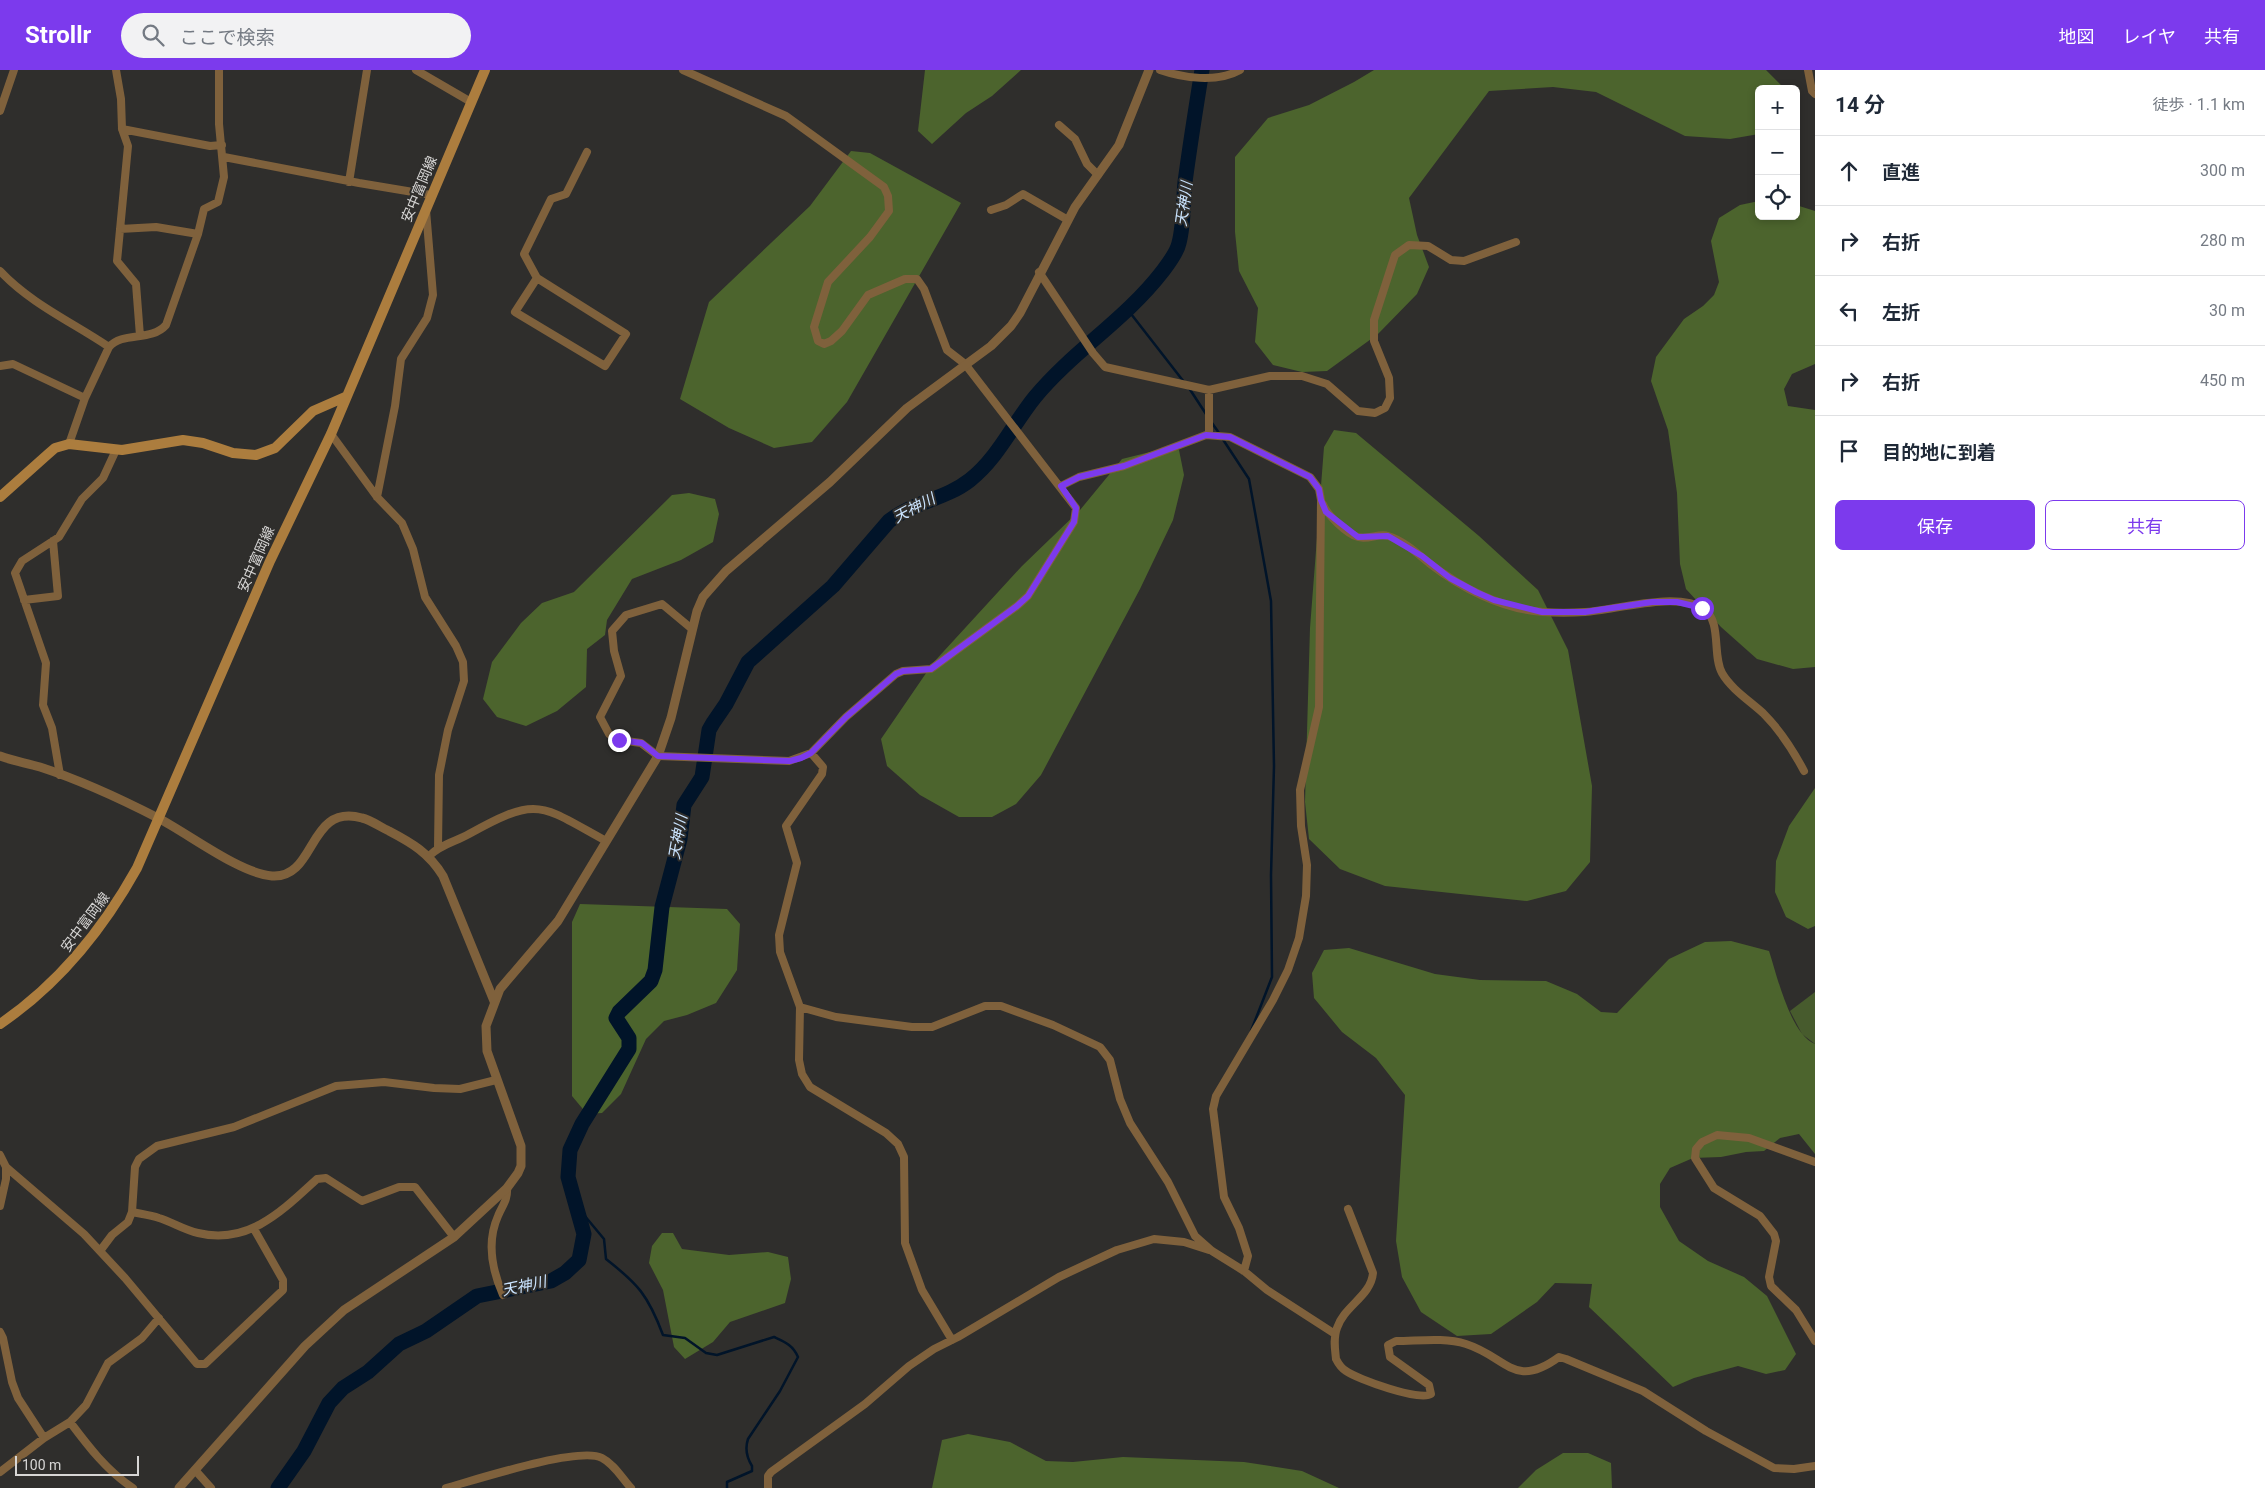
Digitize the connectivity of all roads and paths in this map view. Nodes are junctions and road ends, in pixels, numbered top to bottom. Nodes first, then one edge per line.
1 (14, 70) edge
2 (116, 70) edge
3 (219, 70) edge
4 (367, 70) edge
5 (416, 70) edge
6 (485, 70) edge
7 (683, 70) edge
8 (1149, 70) edge
9 (1160, 70) edge
10 (1240, 70) edge
11 (1808, 70) edge
12 (1815, 94) edge
13 (471, 102) junction
14 (0, 111) edge
15 (1059, 125) dead end
16 (122, 129) junction
17 (222, 145) junction
18 (587, 152) dead end
19 (224, 157) junction
20 (1098, 175) junction
21 (349, 182) junction
22 (431, 195) junction
23 (426, 206) junction
24 (991, 210) dead end
25 (1068, 220) junction
26 (120, 229) junction
27 (198, 234) junction
28 (1516, 242) dead end
29 (0, 271) edge
30 (1040, 272) junction
31 (537, 278) junction
32 (140, 336) junction
33 (110, 347) junction
34 (965, 364) junction
35 (0, 366) edge
36 (1209, 390) junction
37 (345, 397) junction
38 (85, 398) junction
39 (331, 434) junction
40 (1209, 435) junction
41 (69, 444) junction
42 (116, 450) junction
43 (1061, 486) junction
44 (0, 497) edge
45 (377, 497) junction
46 (1321, 500) junction
47 (54, 541) junction
48 (24, 600) junction
49 (692, 629) junction
50 (811, 753) junction
51 (0, 756) edge
52 (658, 756) junction
53 (1804, 771) dead end
54 (60, 775) junction
55 (158, 818) junction
56 (606, 841) junction
57 (438, 847) junction
58 (429, 856) junction
59 (494, 1001) junction
60 (800, 1007) junction
61 (0, 1024) edge
62 (496, 1080) junction
63 (0, 1155) edge
64 (1815, 1162) edge
65 (6, 1168) junction
66 (507, 1188) junction
67 (0, 1206) edge
68 (1348, 1208) dead end
69 (132, 1212) junction
70 (254, 1229) junction
71 (454, 1237) junction
72 (100, 1251) junction
73 (1212, 1251) junction
74 (1244, 1271) junction
75 (503, 1295) dead end
76 (159, 1318) junction
77 (0, 1332) edge
78 (1335, 1334) junction
79 (952, 1340) junction
80 (1815, 1341) edge
81 (70, 1422) junction
82 (44, 1438) junction
83 (1815, 1466) edge
84 (195, 1470) junction
85 (0, 1472) edge
86 (133, 1488) edge
87 (179, 1488) edge
88 (211, 1488) edge
89 (446, 1488) edge
90 (631, 1488) edge
91 (768, 1488) edge

1 - 14 street
2 - 16 street
3 - 17 street
4 - 21 street
5 - 13 street
6 - 13 main road, 安中富岡線
7 - 34 street
8 - 20 street
9 - 10 street
11 - 12 street
13 - 22 main road, 安中富岡線
15 - 20 street
16 - 17 street
16 - 26 street
17 - 19 street
18 - 31 street
19 - 21 street
19 - 27 street
20 - 25 street
21 - 22 street
22 - 23 main road, 安中富岡線
23 - 37 main road, 安中富岡線
23 - 45 street
24 - 25 street
25 - 30 street
26 - 27 street
26 - 32 street
27 - 32 street
28 - 36 street
29 - 33 street
30 - 34 street
30 - 36 street
31 - 31 street
32 - 33 street
33 - 38 street
34 - 43 street
34 - 49 street
35 - 38 street
36 - 40 street
37 - 39 main road, 安中富岡線
37 - 42 main road
38 - 41 street
39 - 45 street
39 - 55 main road, 安中富岡線
40 - 43 street
40 - 46 street
41 - 42 main road
41 - 44 main road
42 - 47 street
43 - 50 street
45 - 57 street
46 - 53 street
46 - 74 street
47 - 48 street
47 - 48 street
48 - 54 street
49 - 52 street
49 - 52 street
50 - 52 street
50 - 60 street
51 - 54 street
52 - 56 street
54 - 55 street
55 - 58 street
55 - 61 main road, 安中富岡線
56 - 57 street
56 - 59 street
57 - 58 street
58 - 59 street
59 - 62 street
60 - 73 street
60 - 79 street
62 - 66 street
62 - 69 street
63 - 65 street
64 - 80 street
65 - 67 street
65 - 72 street
66 - 71 street
66 - 75 street
68 - 78 street
69 - 70 street
69 - 72 street
70 - 71 street
70 - 76 street
71 - 84 street
72 - 76 street
73 - 74 street
73 - 79 street
74 - 78 street
76 - 81 street
77 - 82 street
78 - 83 street
79 - 91 street
81 - 82 street
81 - 86 street
82 - 85 street
84 - 87 street
84 - 88 street
89 - 90 street

